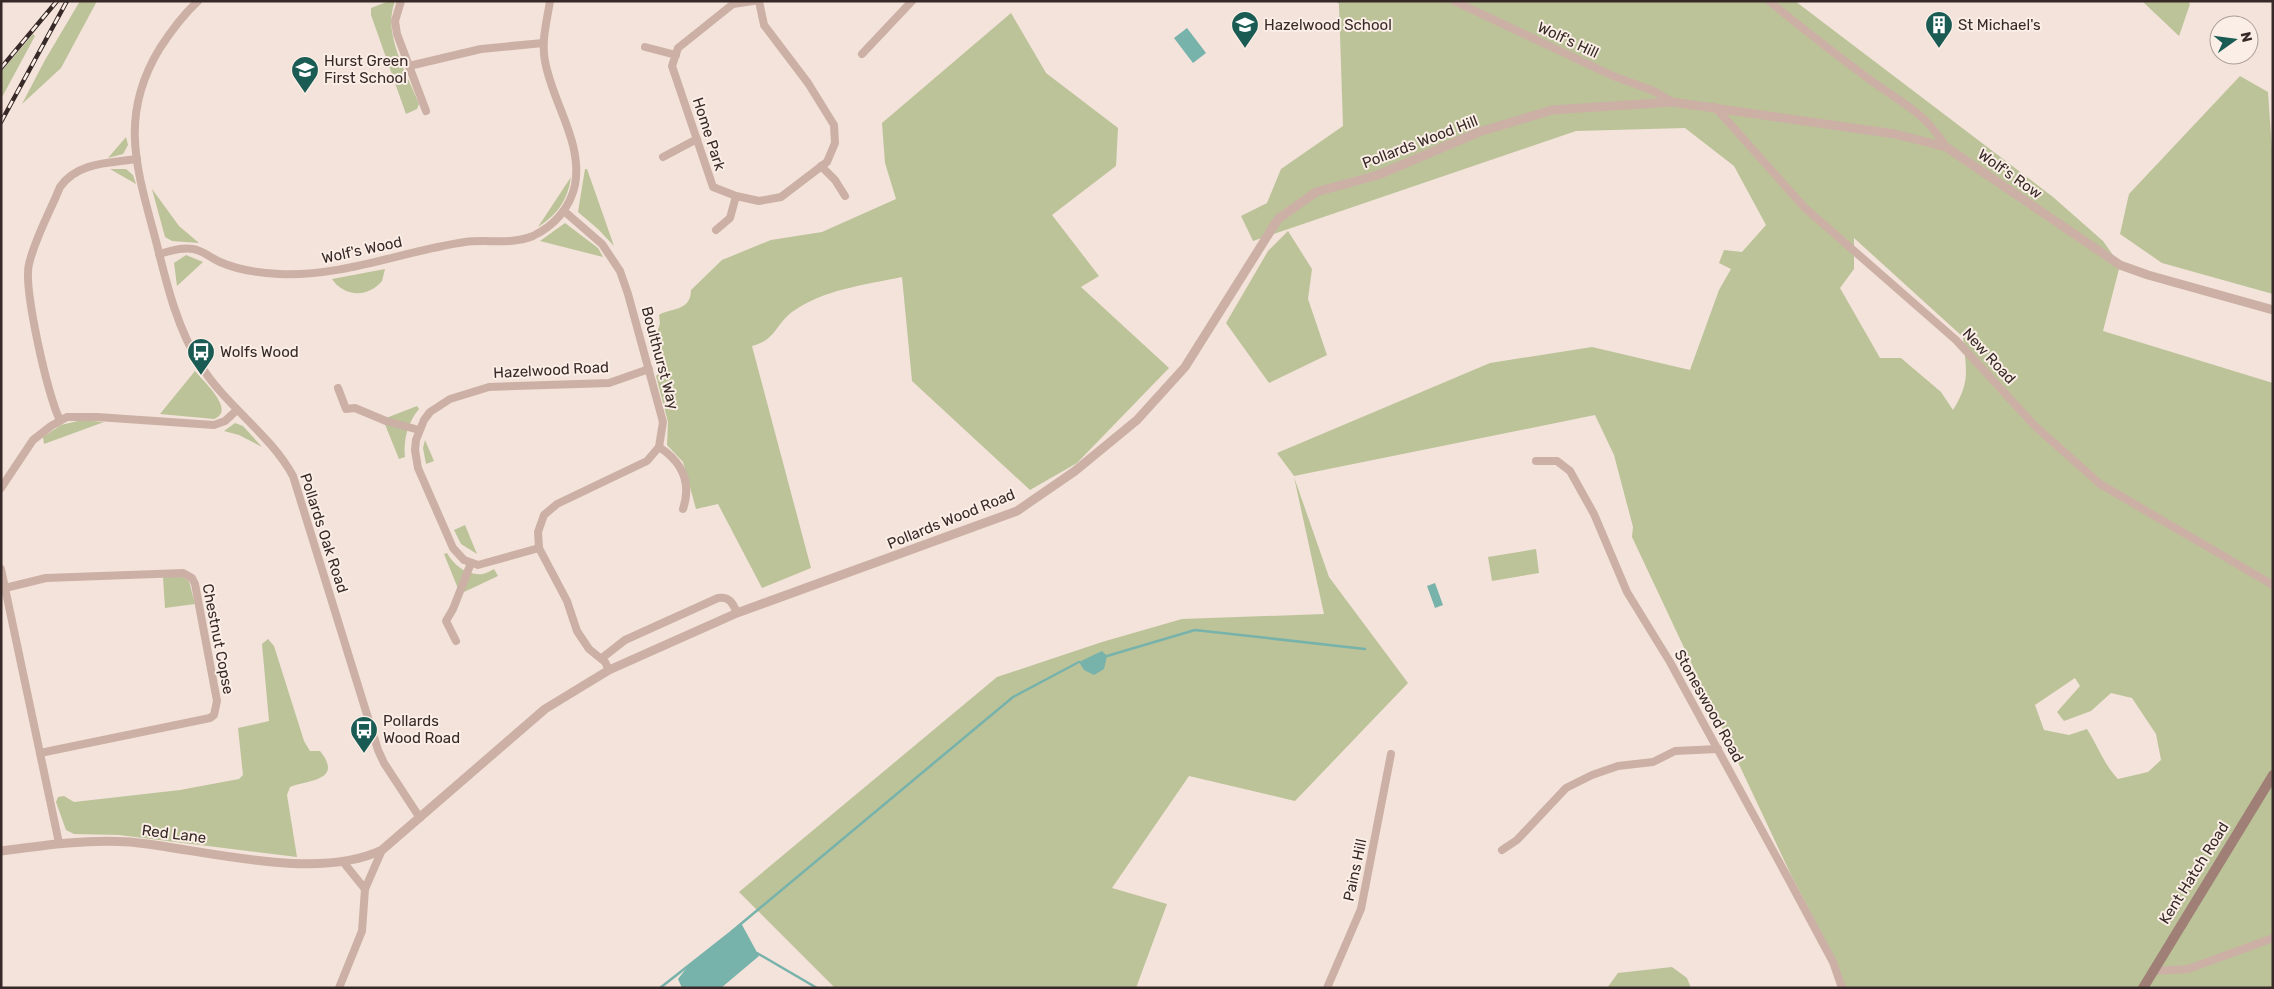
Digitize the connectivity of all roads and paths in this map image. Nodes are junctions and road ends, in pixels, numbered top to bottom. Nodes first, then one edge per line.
1 (198, 1) edge
2 (401, 1) edge
3 (550, 1) edge
4 (753, 1) edge
5 (759, 1) edge
6 (912, 1) edge
7 (1454, 1) edge
8 (1769, 1) edge
9 (543, 43) junction
10 (645, 47) dead end
11 (862, 54) dead end
12 (676, 55) junction
13 (409, 66) junction
14 (1672, 102) junction
15 (1715, 107) junction
16 (426, 111) dead end
17 (697, 139) junction
18 (1946, 147) junction
19 (663, 157) dead end
20 (137, 159) junction
21 (821, 166) junction
22 (736, 196) junction
23 (845, 196) dead end
24 (564, 211) junction
25 (716, 230) dead end
26 (159, 254) junction
27 (2273, 310) edge
28 (1188, 360) joint
29 (650, 369) junction
30 (338, 388) dead end
31 (237, 410) junction
32 (60, 420) junction
33 (419, 430) junction
34 (659, 447) junction
35 (1536, 461) dead end
36 (1, 488) edge
37 (683, 508) dead end
38 (539, 548) junction
39 (471, 563) junction
40 (1, 569) edge
41 (2273, 585) edge
42 (5, 588) junction
43 (737, 613) junction
44 (456, 641) dead end
45 (602, 658) junction
46 (609, 670) junction
47 (1718, 749) junction
48 (40, 753) junction
49 (1391, 754) dead end
50 (2273, 775) edge
51 (420, 818) junction
52 (58, 843) junction
53 (382, 850) junction
54 (1502, 850) dead end
55 (1, 851) edge
56 (344, 863) junction
57 (365, 888) junction
58 (2273, 938) edge
59 (2152, 971) junction
60 (339, 988) edge
61 (1328, 988) edge
62 (1842, 988) edge
63 (2143, 988) edge

1 - 20 street, Pollards Oak Road
2 - 13 street
3 - 9 street, Wolf's Wood
4 - 12 street
5 - 21 street, Home Park
6 - 11 street
7 - 14 street, Wolf's Hill
8 - 18 street
9 - 13 street
9 - 24 street, Wolf's Wood
10 - 12 street
12 - 17 street, Home Park
13 - 16 street
14 - 15 street, Pollards Wood Hill
14 - 28 street, Pollards Wood Hill
15 - 18 street, Wolf's Row
15 - 41 street, New Road
17 - 19 street
17 - 22 street, Home Park
18 - 27 street, Wolf's Row
20 - 26 street, Pollards Oak Road
20 - 32 street
21 - 22 street, Home Park
21 - 23 street
22 - 25 street
24 - 26 street, Wolf's Wood
24 - 29 street, Boulthurst Way
26 - 31 street, Pollards Oak Road
28 - 43 street, Pollards Wood Road
29 - 33 street, Hazelwood Road
29 - 34 street, Boulthurst Way
30 - 33 street
31 - 32 street
31 - 51 street, Pollards Oak Road
32 - 36 street
33 - 39 street, Hazelwood Road
34 - 37 street
34 - 38 street
35 - 47 street, Stoneswood Road
38 - 39 street
38 - 45 street
39 - 44 street
40 - 42 street
42 - 48 street
42 - 48 street, Chestnut Copse
43 - 45 street
43 - 46 street, Pollards Wood Road
45 - 46 street
46 - 51 street, Pollards Wood Road
47 - 54 street
47 - 62 street, Stoneswood Road
48 - 52 street
49 - 61 street, Pains Hill
50 - 59 main road, Kent Hatch Road
51 - 53 street, Pollards Wood Road
52 - 55 street, Red Lane
52 - 56 street, Red Lane
53 - 56 street, Pollards Wood Road
53 - 57 street
56 - 57 street
57 - 60 street
58 - 59 street
59 - 63 main road, Kent Hatch Road

